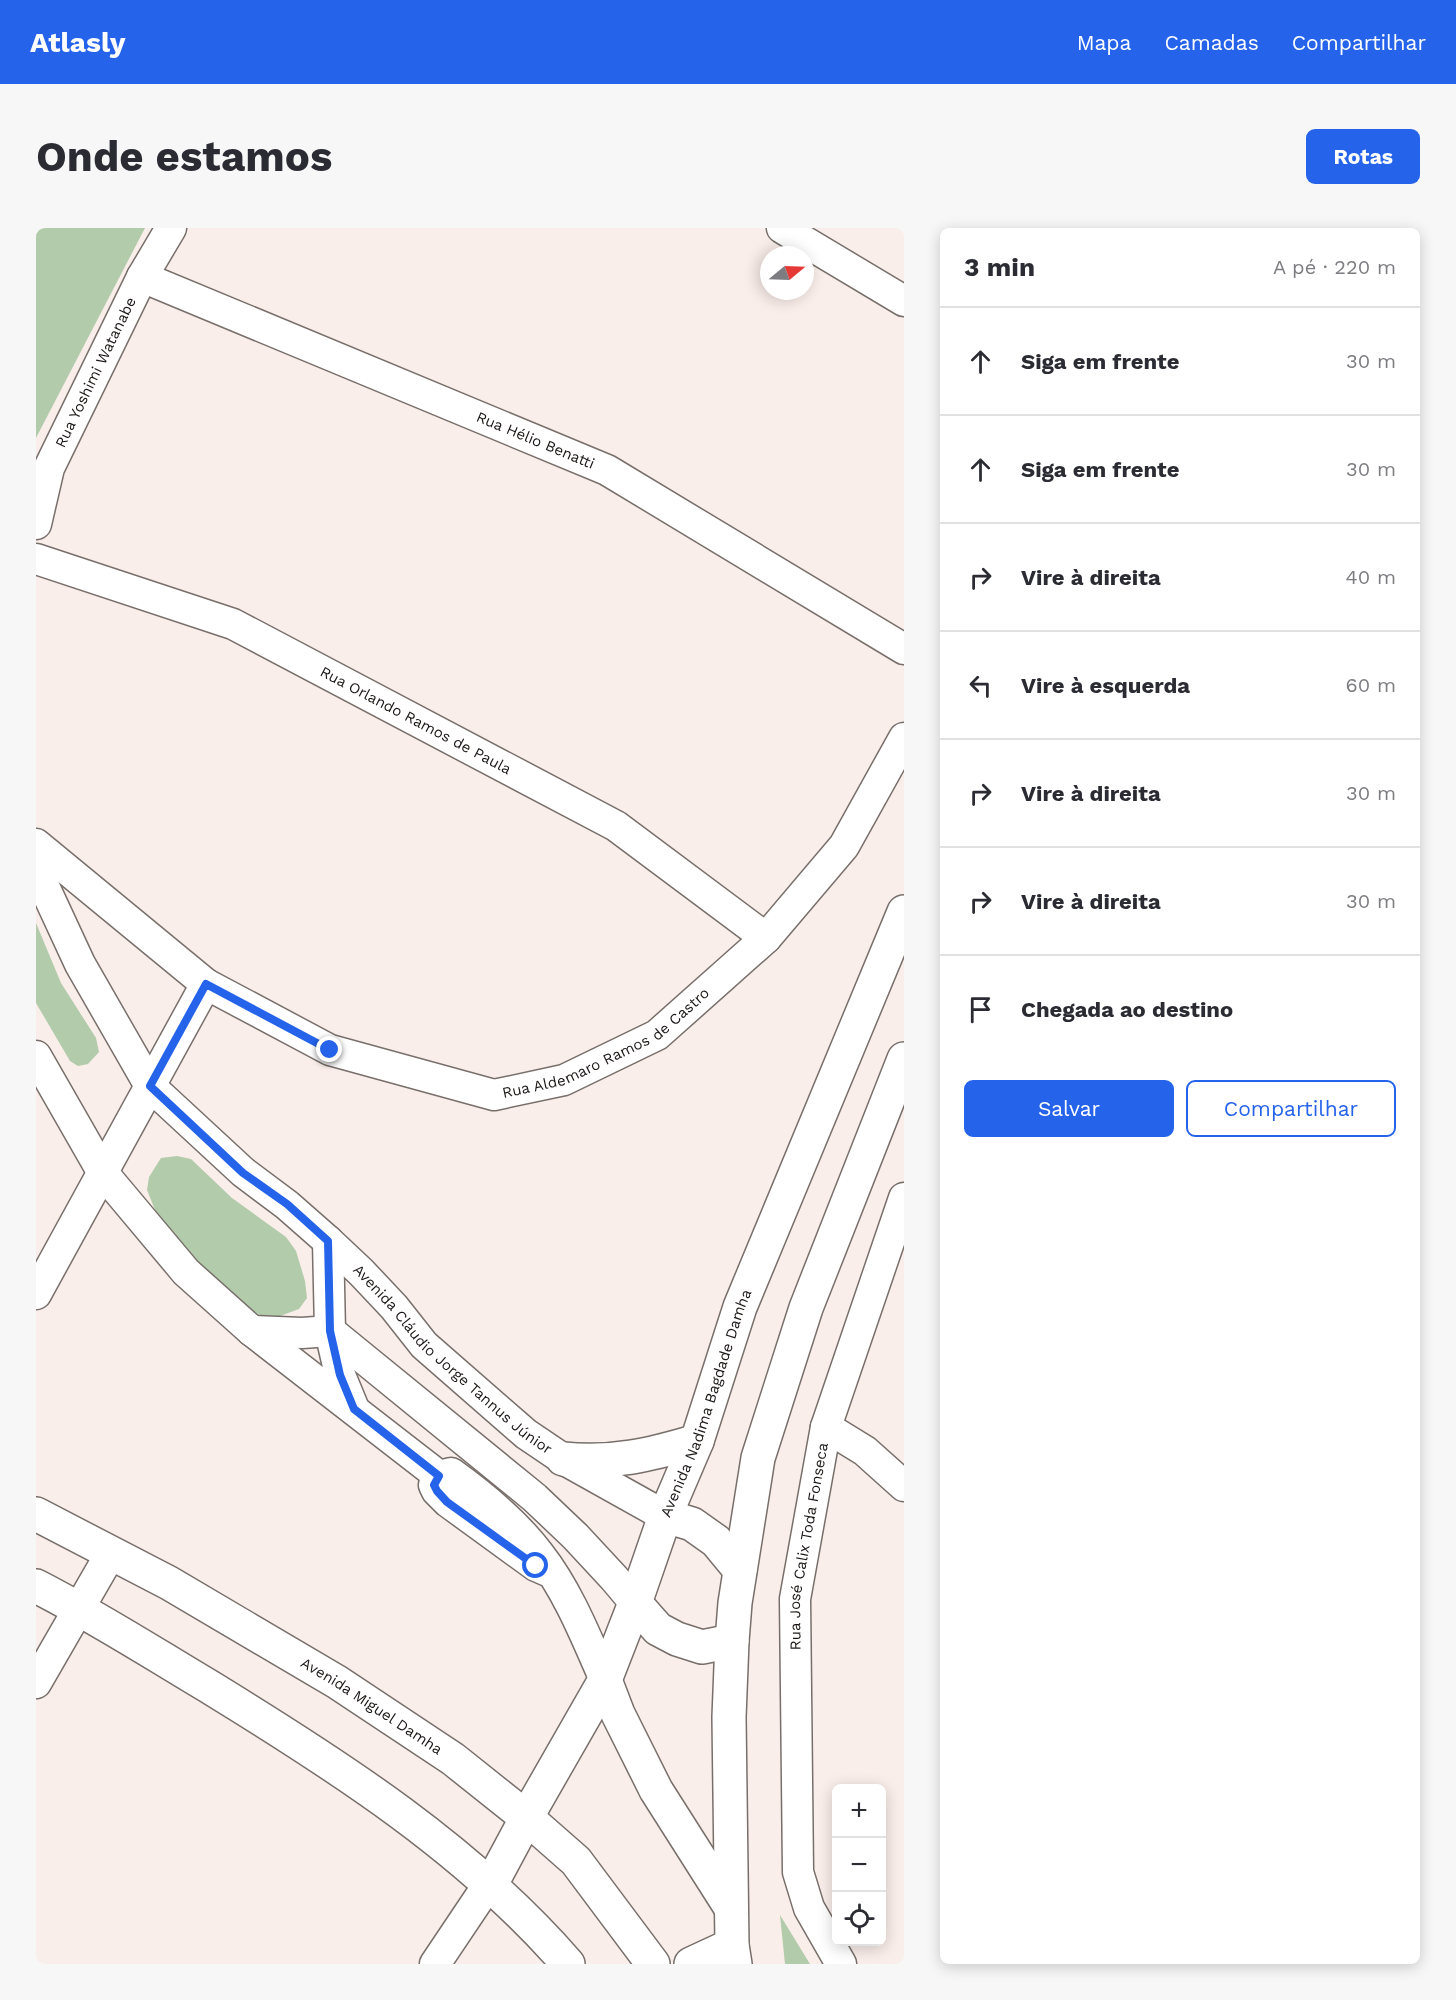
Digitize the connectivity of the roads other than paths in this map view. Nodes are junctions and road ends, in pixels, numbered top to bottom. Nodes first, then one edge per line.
1 (171, 228) edge
2 (782, 228) edge
3 (142, 277) junction
4 (904, 301) edge
5 (36, 524) edge
6 (36, 560) edge
7 (904, 650) edge
8 (904, 738) edge
9 (36, 843) edge
10 (36, 869) edge
11 (904, 912) edge
12 (766, 938) junction
13 (206, 984) junction
14 (36, 1056) edge
15 (904, 1059) edge
16 (150, 1086) junction
17 (103, 1173) junction
18 (904, 1198) edge
19 (328, 1241) junction
20 (36, 1294) edge
21 (252, 1331) junction
22 (330, 1331) junction
23 (354, 1409) junction
24 (826, 1427) junction
25 (697, 1441) junction
26 (563, 1458) junction
27 (904, 1486) edge
28 (535, 1498) junction
29 (36, 1514) edge
30 (665, 1516) junction
31 (111, 1553) junction
32 (740, 1570) junction
33 (36, 1586) edge
34 (635, 1603) junction
35 (80, 1608) junction
36 (732, 1641) junction
37 (605, 1680) junction
38 (36, 1683) edge
39 (527, 1818) junction
40 (488, 1885) junction
41 (731, 1908) junction
42 (734, 1954) edge
43 (435, 1964) edge
44 (568, 1964) edge
45 (653, 1964) edge
46 (691, 1964) edge
47 (841, 1964) edge

1 - 3 street, Rua Yoshimi Watanabe
2 - 4 street
3 - 5 street, Rua Yoshimi Watanabe
3 - 7 street, Rua Hélio Benatti
6 - 12 street, Rua Orlando Ramos de Paula
8 - 12 street, Rua Aldemaro Ramos de Castro
9 - 13 street, Rua Aldemaro Ramos de Castro
10 - 16 street, Avenida Cláudio Jorge Tannus Júnior
11 - 25 street, Avenida Nadima Bagdade Damha
12 - 13 street, Rua Aldemaro Ramos de Castro
13 - 16 street
14 - 17 street
15 - 32 street
16 - 17 street
16 - 19 street, Avenida Cláudio Jorge Tannus Júnior
17 - 20 street
17 - 21 street
18 - 24 street, Rua José Calix Toda Fonseca
19 - 22 street
19 - 26 street, Avenida Cláudio Jorge Tannus Júnior
21 - 22 street
21 - 23 street
22 - 23 street
22 - 28 street
23 - 37 street
24 - 27 street
24 - 47 street, Rua José Calix Toda Fonseca
25 - 26 street
25 - 30 street, Avenida Nadima Bagdade Damha
26 - 28 street
26 - 30 street, Avenida Cláudio Jorge Tannus Júnior
28 - 34 street
29 - 31 street, Avenida Miguel Damha
30 - 32 street
30 - 34 street, Avenida Nadima Bagdade Damha
31 - 35 street
31 - 39 street, Avenida Miguel Damha
32 - 36 street
33 - 35 street
34 - 36 street
34 - 37 street, Avenida Nadima Bagdade Damha
35 - 38 street
35 - 40 street
36 - 41 street
37 - 39 street, Avenida Nadima Bagdade Damha
37 - 41 street
39 - 40 street, Avenida Nadima Bagdade Damha
39 - 45 street, Avenida Miguel Damha
40 - 43 street
40 - 44 street
41 - 42 street
42 - 46 street

